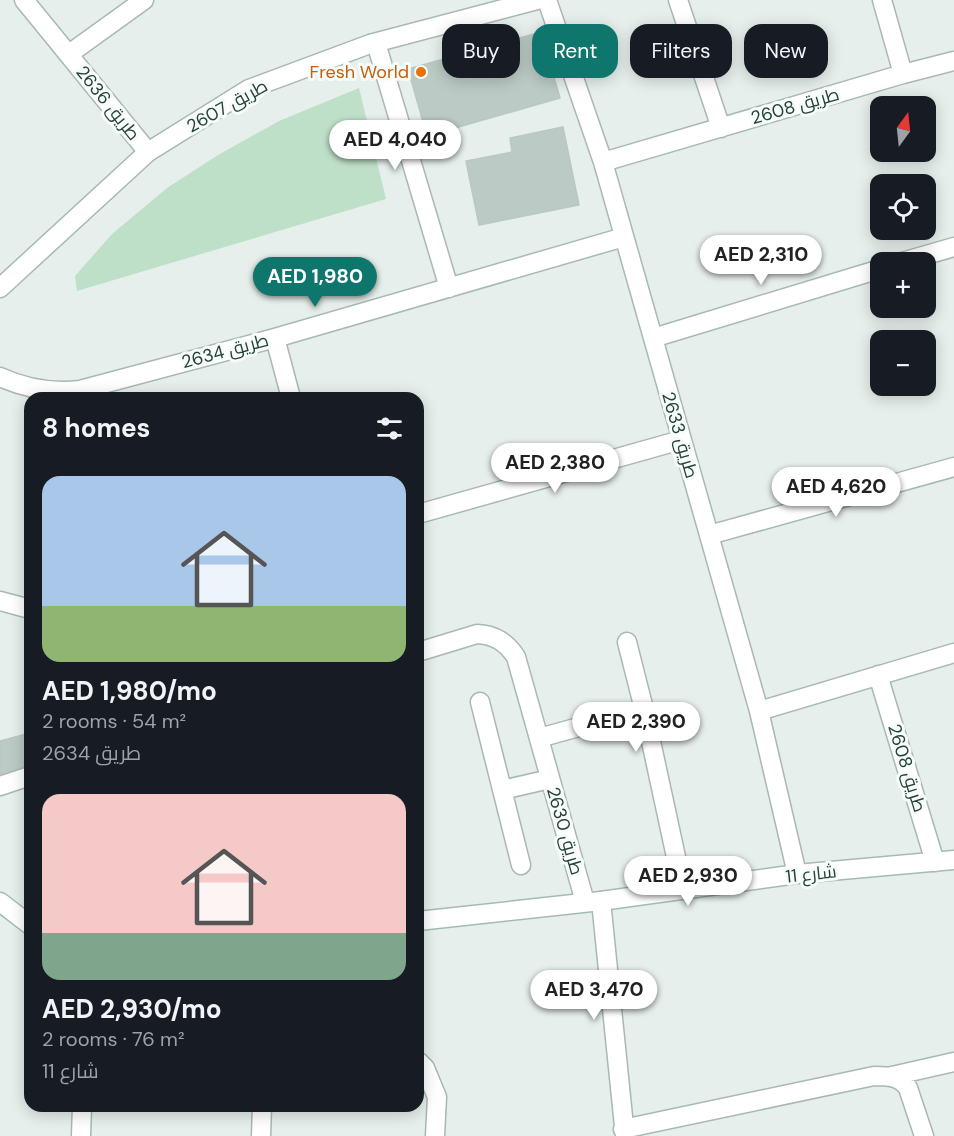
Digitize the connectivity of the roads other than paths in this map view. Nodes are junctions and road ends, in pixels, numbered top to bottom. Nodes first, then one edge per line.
1 (24, 0) edge
2 (144, 0) edge
3 (537, 0) edge
4 (547, 0) edge
5 (678, 0) edge
6 (882, 0) edge
7 (376, 43) junction
8 (69, 54) junction
9 (954, 61) edge
10 (903, 74) junction
11 (721, 128) junction
12 (148, 152) junction
13 (603, 162) junction
14 (624, 237) junction
15 (954, 247) edge
16 (936, 252) edge
17 (870, 272) edge
18 (0, 288) edge
19 (449, 288) junction
20 (274, 338) junction
21 (652, 338) junction
22 (0, 378) edge
23 (289, 392) edge
24 (681, 440) junction
25 (954, 467) edge
26 (424, 512) edge
27 (709, 535) junction
28 (0, 601) edge
29 (24, 607) edge
30 (627, 642) dead end
31 (424, 650) edge
32 (954, 653) edge
33 (878, 675) junction
34 (480, 702) dead end
35 (644, 709) junction
36 (759, 711) junction
37 (539, 738) junction
38 (24, 778) edge
39 (550, 779) junction
40 (0, 786) edge
41 (502, 790) junction
42 (676, 857) dead end
43 (954, 860) edge
44 (935, 862) junction
45 (521, 865) dead end
46 (797, 874) junction
47 (0, 902) edge
48 (593, 902) junction
49 (0, 917) edge
50 (24, 920) edge
51 (424, 920) edge
52 (24, 923) edge
53 (954, 1062) edge
54 (424, 1067) edge
55 (892, 1076) junction
56 (82, 1112) edge
57 (262, 1112) edge
58 (624, 1132) edge
59 (81, 1136) edge
60 (261, 1136) edge
61 (435, 1136) edge
62 (924, 1136) edge

1 - 8 street, طريق 2636
2 - 8 street, طريق 2636
3 - 7 street, طريق 2607
4 - 13 street, طريق 2633
5 - 11 street
6 - 10 street
7 - 12 street, طريق 2607
7 - 19 street
8 - 12 street, طريق 2636
9 - 10 street, طريق 2608
10 - 11 street, طريق 2608
11 - 13 street, طريق 2608
12 - 18 street, طريق 2607
13 - 14 street, طريق 2633
14 - 19 street, طريق 2634
14 - 21 street, طريق 2633
15 - 16 street
17 - 21 street
19 - 20 street, طريق 2634
20 - 22 street, طريق 2634
20 - 23 street
21 - 24 street, طريق 2633
24 - 26 street
24 - 27 street, طريق 2633
25 - 27 street
27 - 36 street, طريق 2633
28 - 29 street
30 - 35 street
31 - 37 street, طريق 2630
32 - 33 street
33 - 36 street
33 - 44 street, طريق 2608
34 - 41 street
35 - 37 street
35 - 42 street
36 - 46 street, طريق 2633
37 - 39 street, طريق 2630
38 - 40 street
39 - 41 street
39 - 48 street, طريق 2630
41 - 45 street
43 - 44 street, شارع 11
44 - 46 street, شارع 11
46 - 48 street, شارع 11
47 - 50 street
48 - 51 street, شارع 11
48 - 58 street, طريق 2630
49 - 52 street
53 - 55 street
54 - 61 street
55 - 58 street
55 - 62 street
56 - 59 street
57 - 60 street

